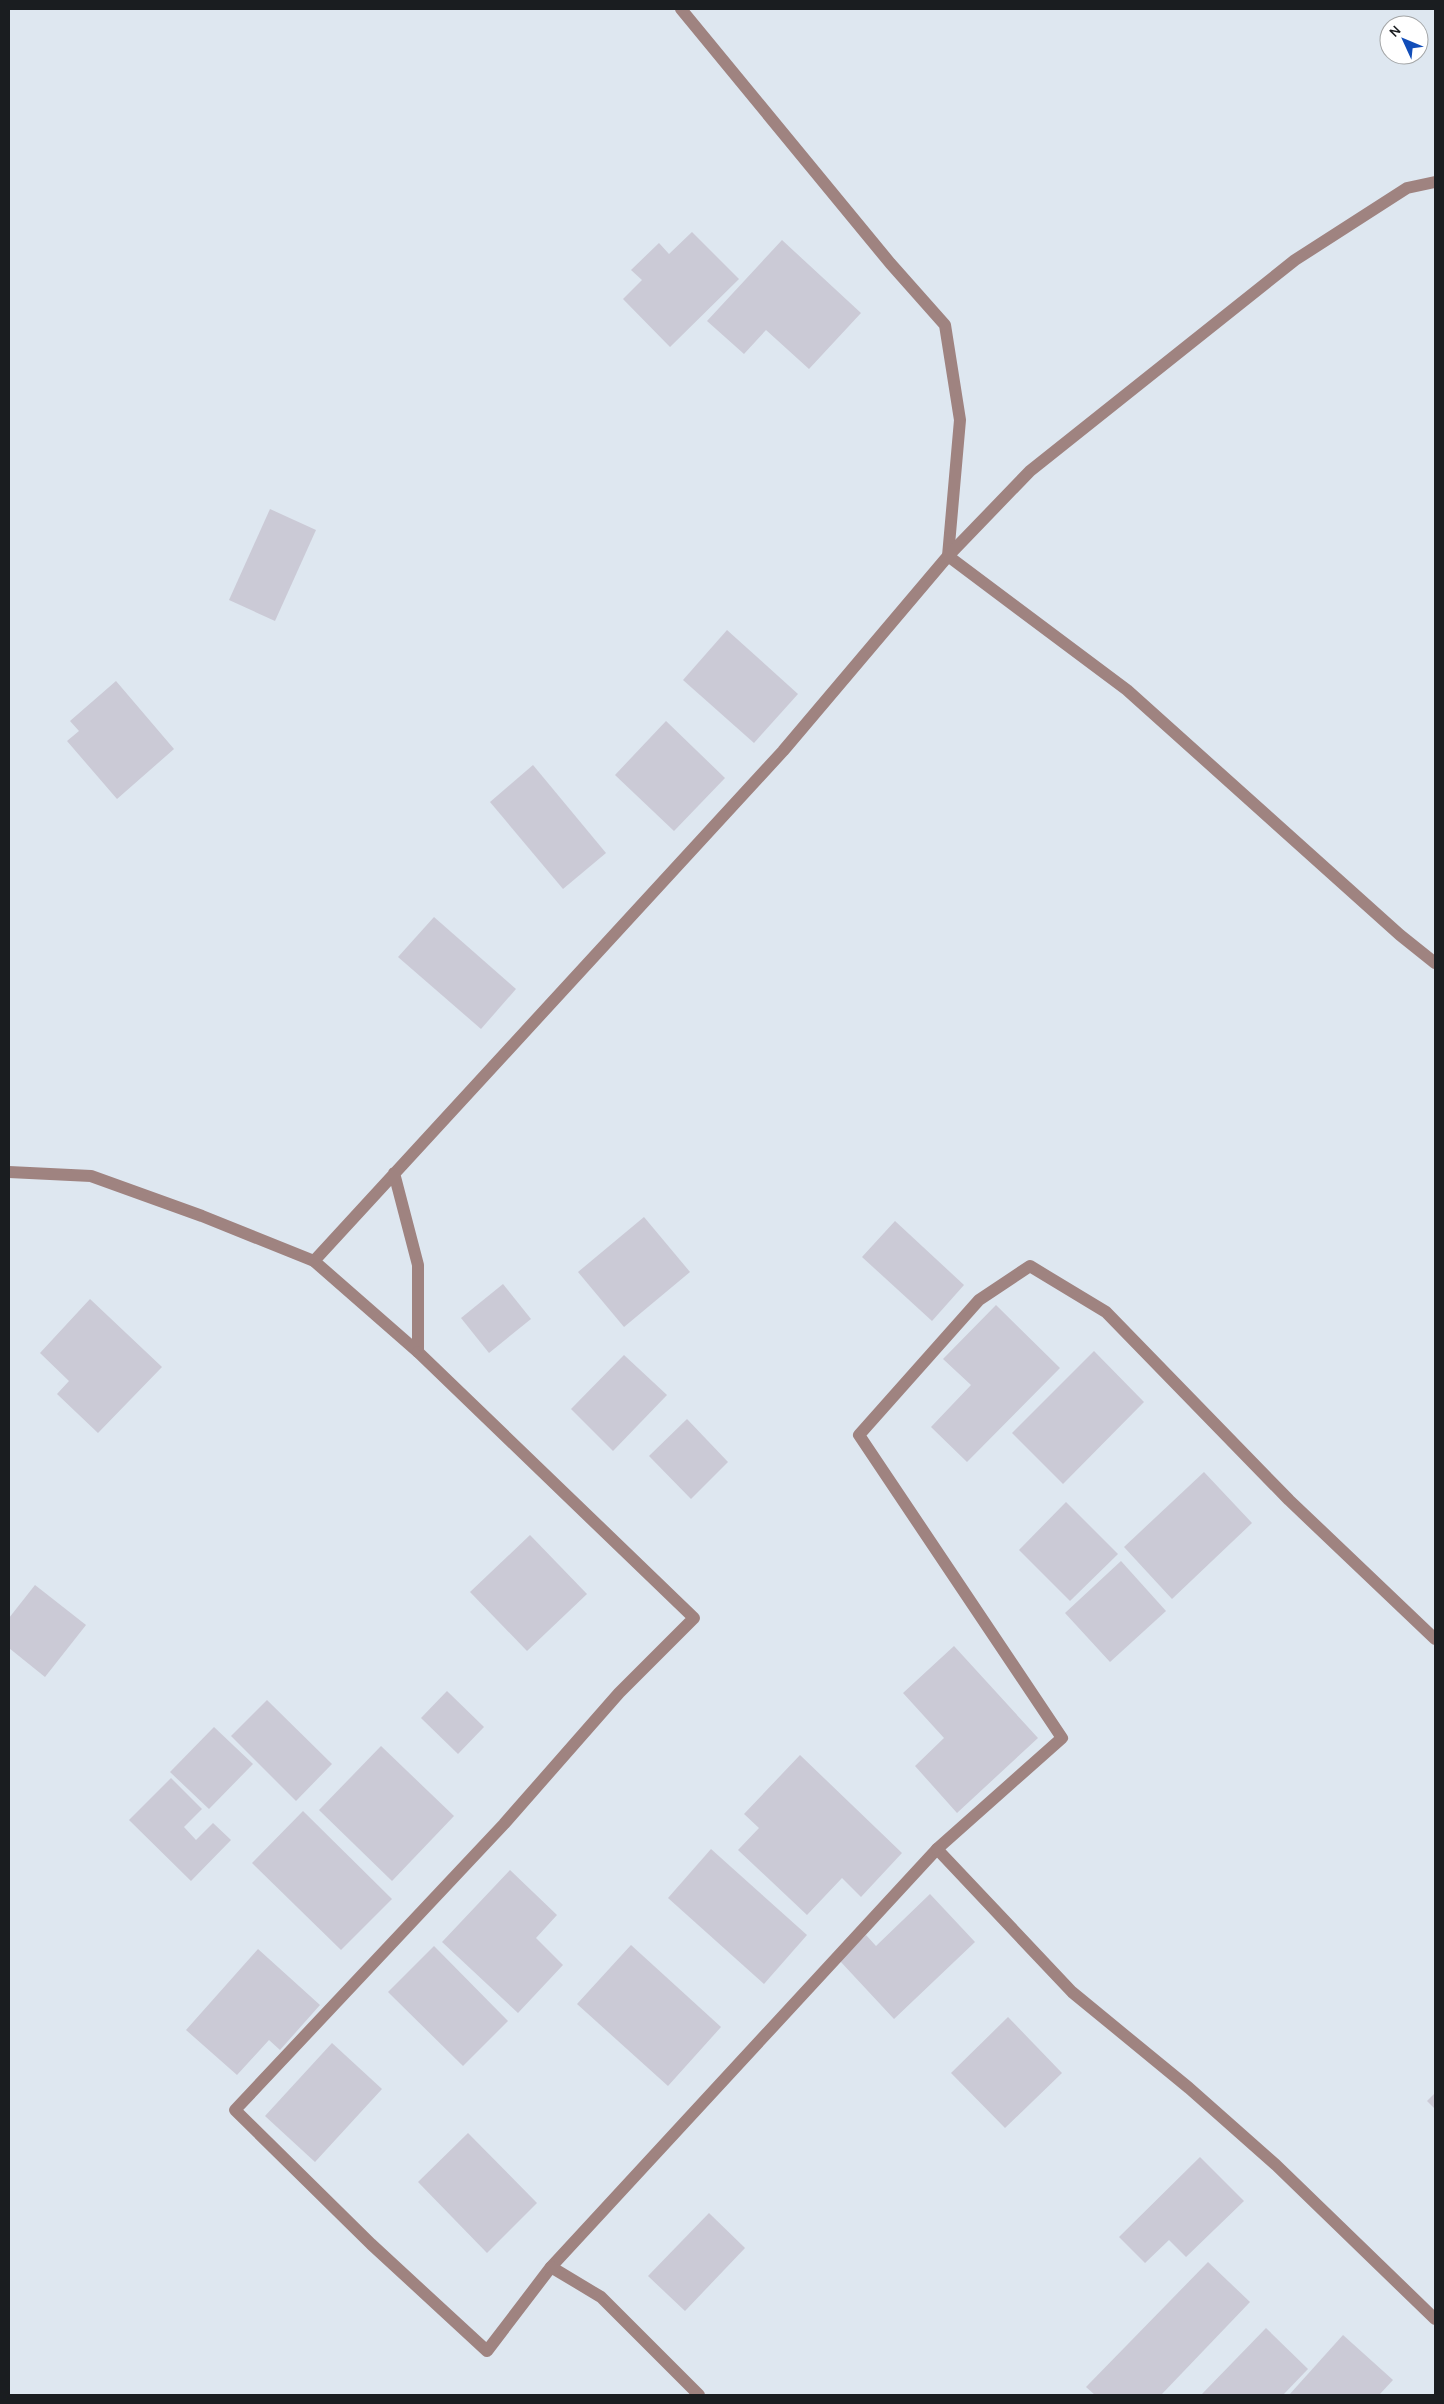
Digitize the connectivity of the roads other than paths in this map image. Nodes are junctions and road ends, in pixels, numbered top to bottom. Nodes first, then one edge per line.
1 (681, 9) edge
2 (1435, 182) edge
3 (948, 556) junction
4 (1435, 963) edge
5 (9, 1172) edge
6 (394, 1173) junction
7 (314, 1261) junction
8 (418, 1352) junction
9 (1435, 1639) edge
10 (936, 1848) junction
11 (551, 2267) junction
12 (1435, 2319) edge
13 (699, 2395) edge

1 - 3 street
2 - 3 street
3 - 4 street
3 - 6 street
5 - 7 street
6 - 7 street
6 - 8 street
7 - 8 street
8 - 11 street
9 - 10 street
10 - 11 street
10 - 12 street
11 - 13 street

